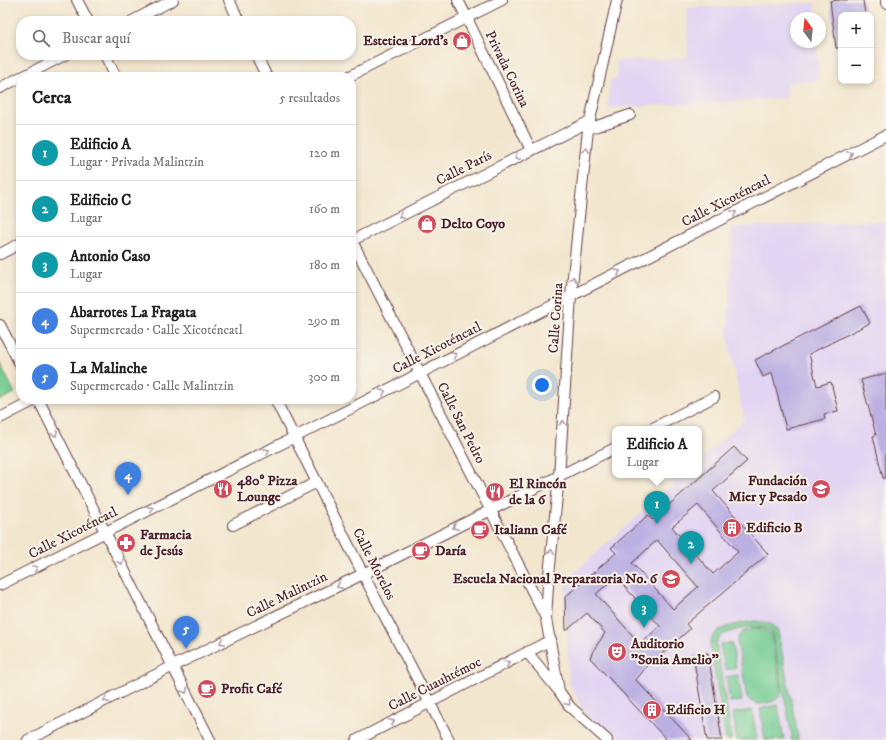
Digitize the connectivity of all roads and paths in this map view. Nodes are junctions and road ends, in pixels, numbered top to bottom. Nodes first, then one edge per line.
1 (77, 0) edge
2 (173, 0) edge
3 (229, 0) edge
4 (458, 0) edge
5 (502, 0) edge
6 (616, 0) edge
7 (85, 16) edge
8 (142, 16) edge
9 (237, 16) edge
10 (466, 18) junction
11 (55, 60) edge
12 (108, 60) edge
13 (258, 60) edge
14 (31, 72) edge
15 (114, 72) edge
16 (264, 72) edge
17 (356, 73) edge
18 (16, 80) edge
19 (0, 88) edge
20 (630, 115) dead end
21 (589, 125) junction
22 (886, 135) edge
23 (531, 150) junction
24 (356, 238) edge
25 (16, 246) edge
26 (356, 250) edge
27 (0, 254) edge
28 (571, 296) junction
29 (0, 325) edge
30 (16, 356) edge
31 (419, 373) junction
32 (714, 397) dead end
33 (28, 404) edge
34 (41, 404) edge
35 (278, 404) edge
36 (0, 418) edge
37 (657, 426) edge
38 (295, 437) junction
39 (612, 450) edge
40 (559, 476) junction
41 (317, 482) junction
42 (490, 510) junction
43 (233, 525) dead end
44 (106, 532) junction
45 (363, 574) junction
46 (0, 585) edge
47 (546, 619) junction
48 (550, 640) junction
49 (527, 652) junction
50 (173, 666) junction
51 (559, 691) junction
52 (429, 703) junction
53 (28, 740) edge
54 (210, 740) edge
55 (357, 740) edge
56 (449, 740) edge
57 (607, 740) edge

1 - 7 street
2 - 8 street
3 - 9 street
4 - 10 street, Privada Corina
5 - 10 street
6 - 21 street, Calle Corina
10 - 17 street
10 - 23 street, Privada Corina
11 - 14 street
12 - 15 street
13 - 16 street
18 - 19 street
20 - 21 street, Calle París
21 - 23 street, Calle París
28 -> 21 street, Calle Corina
28 -> 22 street, Calle Xicoténcatl
23 -> 24 street, Calle París
25 - 27 street
26 - 31 street, Calle San Pedro
31 -> 28 street, Calle Xicoténcatl
40 -> 28 street, Calle Corina
29 - 30 street
38 -> 31 street, Calle Xicoténcatl
31 - 42 street, Calle San Pedro
32 - 37 street
33 - 36 street
34 -> 44 street
35 - 38 street, Calle Morelos
38 - 41 street, Calle Morelos
44 -> 38 street, Calle Xicoténcatl
39 - 40 street, Calle Malintzin
40 - 42 street, Calle Malintzin
47 -> 40 street, Calle Corina
41 - 43 street
41 - 45 street, Calle Morelos
42 -> 45 street, Calle Malintzin
42 - 47 street, Calle San Pedro
46 -> 44 street, Calle Xicoténcatl
44 -> 50 street
45 -> 50 street, Calle Malintzin
45 - 52 street, Calle Morelos
47 - 48 street, Calle Corina
48 - 49 street, Calle Cuauhtémoc
48 - 51 street
49 - 51 street
52 -> 49 street, Calle Cuauhtémoc
50 -> 53 street, Calle Malintzin
50 -> 54 street
51 -> 57 street
55 -> 52 street, Calle Cuauhtémoc
52 - 56 street, Calle Morelos

